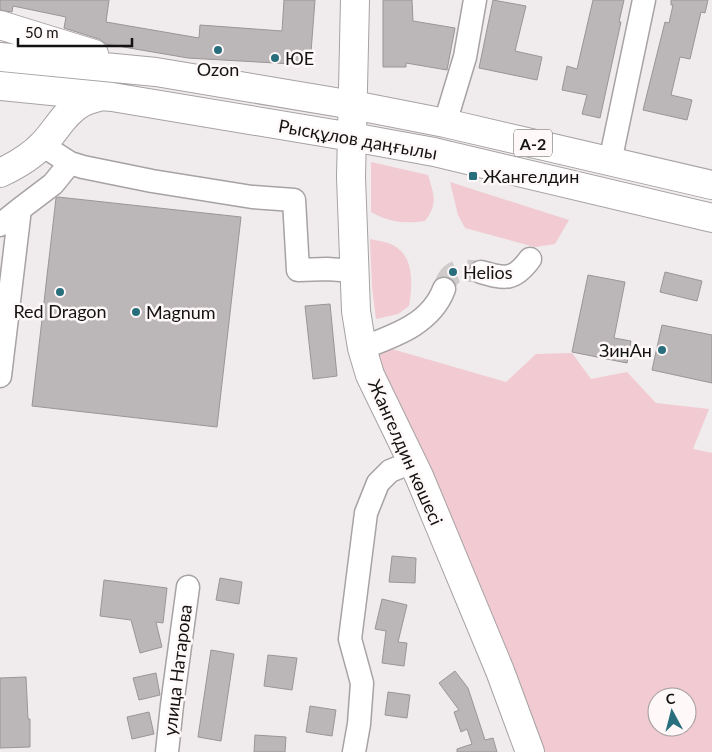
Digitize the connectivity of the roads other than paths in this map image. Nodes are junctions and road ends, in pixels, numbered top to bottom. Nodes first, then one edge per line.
1 (355, 0) edge
2 (475, 0) edge
3 (644, 0) edge
4 (0, 25) edge
5 (0, 57) edge
6 (156, 72) junction
7 (0, 86) edge
8 (103, 96) junction
9 (353, 105) junction
10 (445, 123) junction
11 (352, 137) junction
12 (42, 145) junction
13 (610, 162) junction
14 (70, 163) junction
15 (0, 173) edge
16 (712, 185) edge
17 (638, 200) junction
18 (712, 208) edge
19 (20, 209) junction
20 (712, 218) edge
21 (0, 224) edge
22 (530, 259) dead end
23 (354, 271) junction
24 (481, 272) tunnel mouth
25 (444, 289) tunnel mouth
26 (362, 348) junction
27 (0, 376) edge
28 (412, 462) junction
29 (188, 587) dead end
30 (167, 752) edge
31 (354, 752) edge
32 (530, 752) edge

1 - 9 main road, Жангелдин көшесі
2 - 10 street
3 - 13 street
4 - 6 main road
5 - 6 main road, Рысқұлов даңғылы / A-2
6 - 9 main road, Рысқұлов даңғылы / A-2
7 - 8 main road, Рысқұлов даңғылы
8 - 11 main road, Рысқұлов даңғылы
8 - 12 main road
9 - 10 main road, Рысқұлов даңғылы / A-2
9 - 11 main road, Жангелдин көшесі
10 - 13 main road, Рысқұлов даңғылы / A-2
11 - 17 main road, Рысқұлов даңғылы / A-2
11 - 23 main road, Жангелдин көшесі
12 - 14 street
12 - 15 main road
13 - 16 main road, Рысқұлов даңғылы / A-2
14 - 19 street
14 - 23 street
17 - 18 main road
17 - 20 main road, Рысқұлов даңғылы / A-2
19 - 21 street
19 - 27 street
22 - 24 street
23 - 26 main road, Жангелдин көшесі
25 - 26 street
26 - 28 main road, Жангелдин көшесі
28 - 31 street
28 - 32 main road, Жангелдин көшесі
29 - 30 street, улица Натарова

